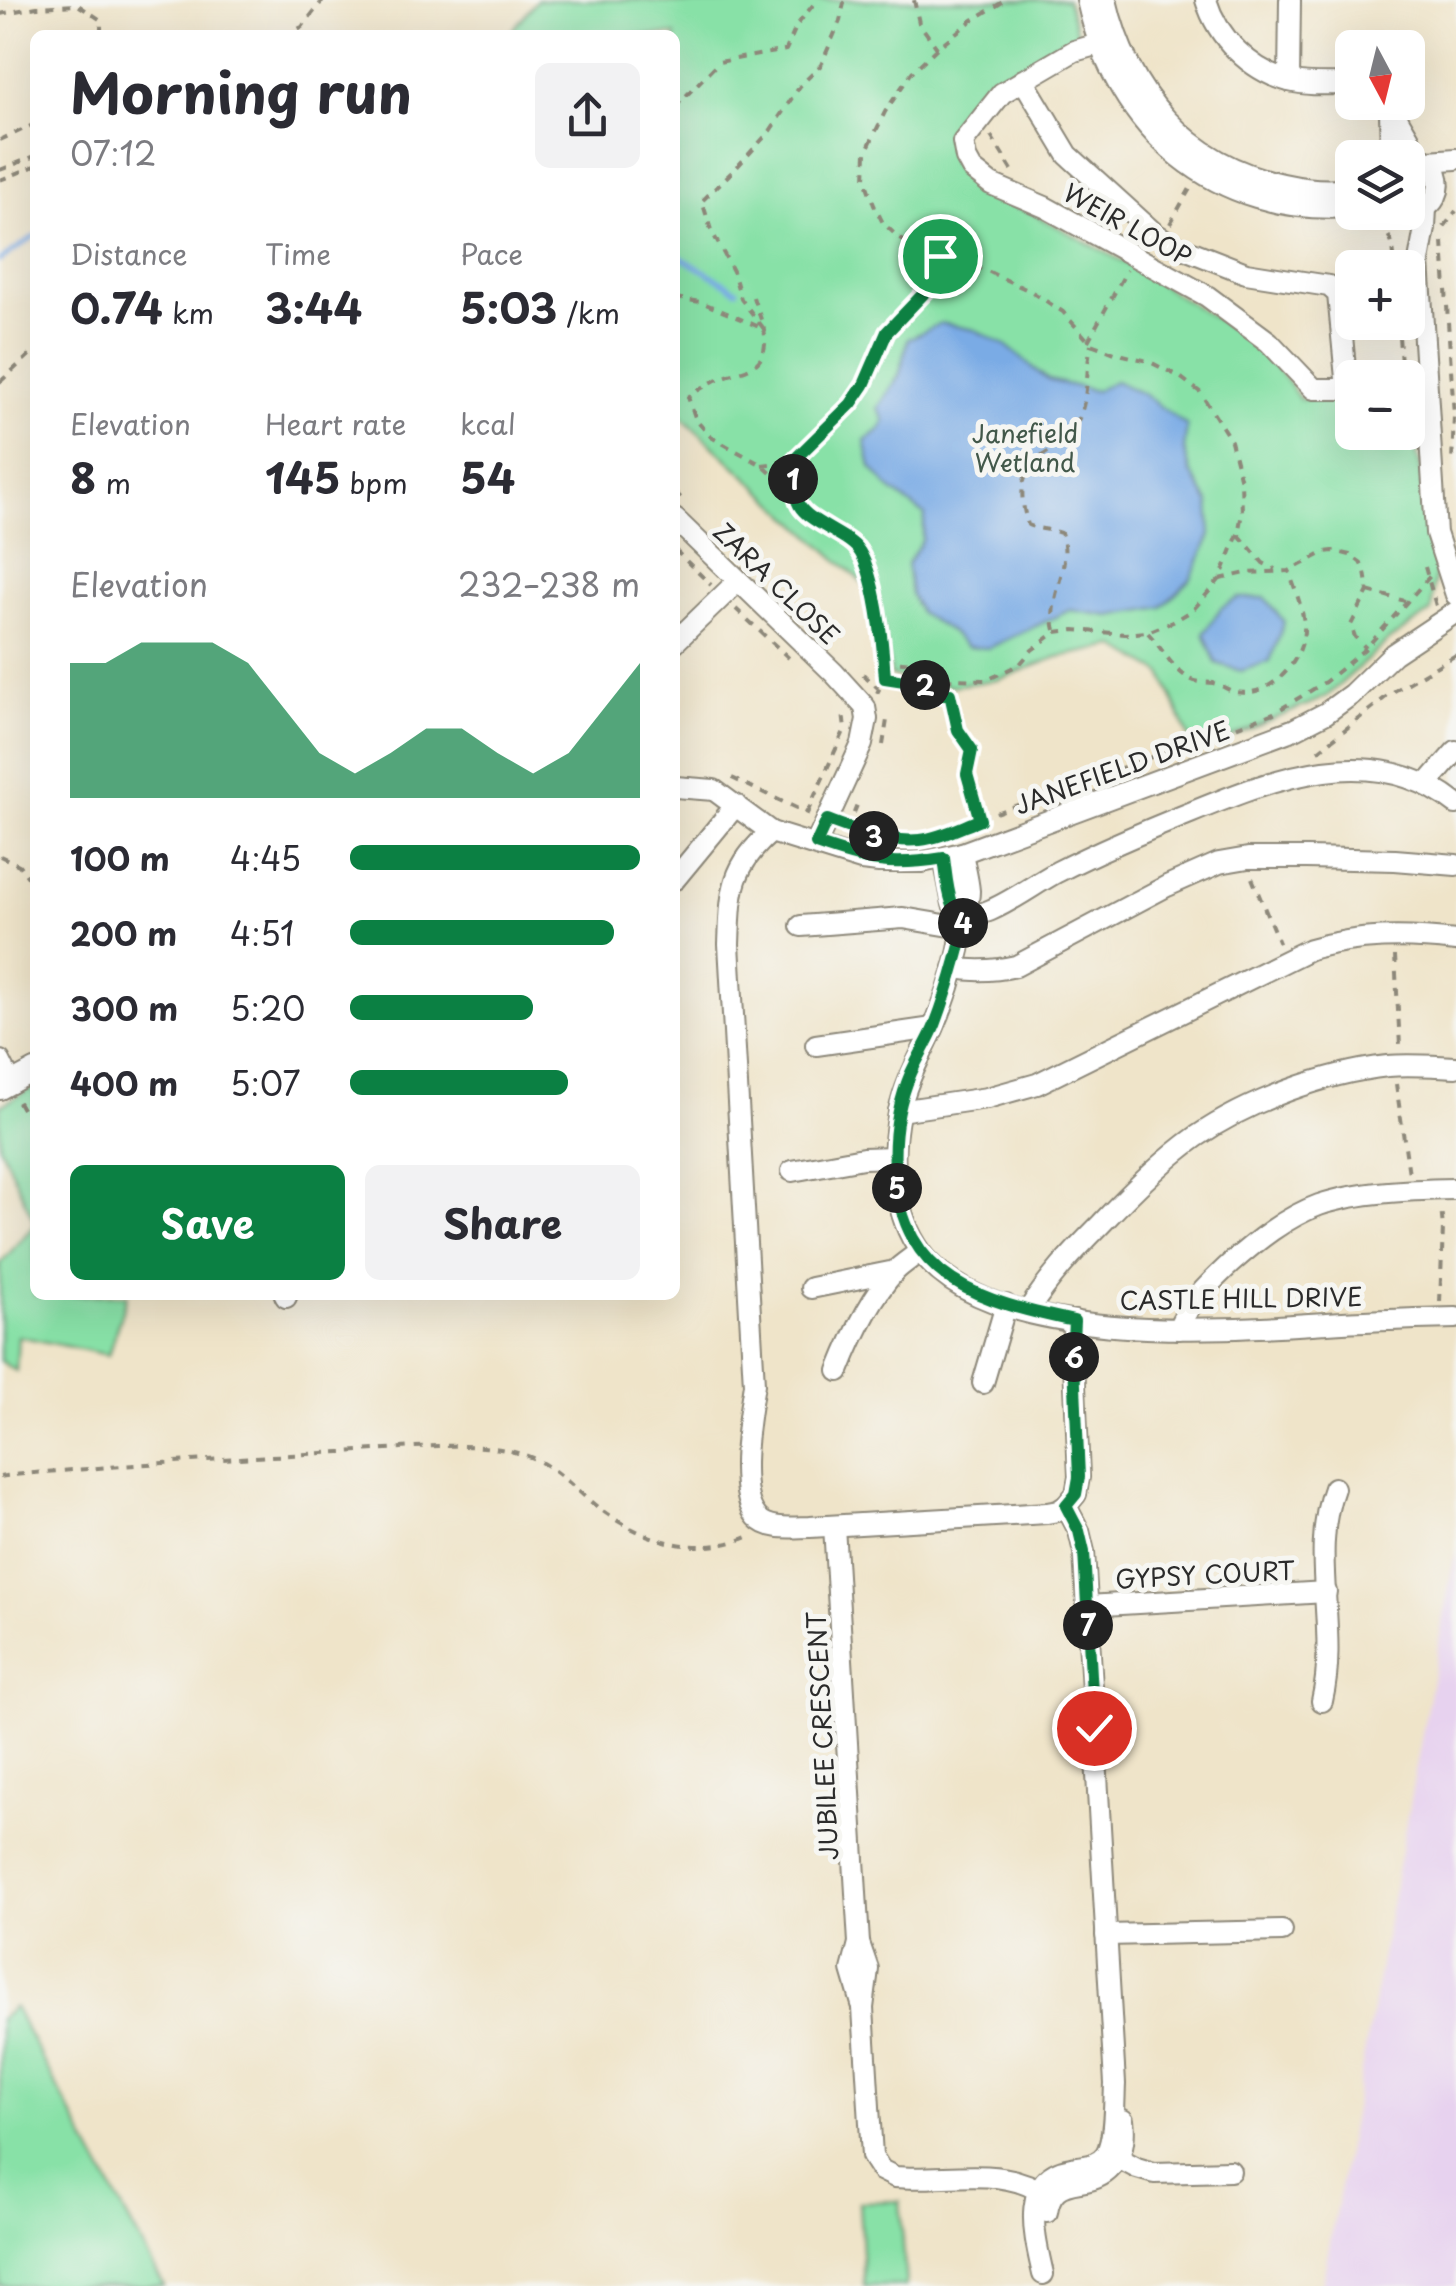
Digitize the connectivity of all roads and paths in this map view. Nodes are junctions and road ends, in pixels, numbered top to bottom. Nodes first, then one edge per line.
1 (323, 0) edge
2 (818, 0) edge
3 (840, 0) edge
4 (914, 0) edge
5 (1006, 0) edge
6 (1087, 0) edge
7 (1106, 0) edge
8 (1206, 0) edge
9 (1290, 0) edge
10 (0, 14) edge
11 (302, 27) junction
12 (101, 30) edge
13 (295, 30) edge
14 (303, 30) edge
15 (1108, 42) junction
16 (937, 48) junction
17 (1022, 80) junction
18 (1290, 81) junction
19 (1335, 83) edge
20 (680, 101) edge
21 (30, 126) edge
22 (993, 139) dead end
23 (0, 140) edge
24 (30, 158) edge
25 (1425, 158) edge
26 (1456, 159) edge
27 (1425, 165) edge
28 (30, 168) edge
29 (0, 170) edge
30 (1012, 170) dead end
31 (0, 180) edge
32 (1335, 188) edge
33 (1426, 202) edge
34 (1335, 207) edge
35 (1456, 211) edge
36 (940, 256) junction
37 (1135, 256) junction
38 (753, 296) dead end
39 (680, 299) edge
40 (764, 329) junction
41 (1090, 342) junction
42 (30, 355) edge
43 (1346, 360) edge
44 (1417, 360) edge
45 (0, 382) edge
46 (1335, 389) edge
47 (1455, 416) edge
48 (1425, 450) edge
49 (793, 461) junction
50 (1452, 464) dead end
51 (762, 465) junction
52 (793, 493) junction
53 (680, 525) edge
54 (1238, 534) junction
55 (680, 554) edge
56 (1280, 570) junction
57 (1288, 570) junction
58 (1428, 578) dead end
59 (1220, 579) junction
60 (730, 589) junction
61 (1368, 590) junction
62 (1456, 595) edge
63 (1406, 601) junction
64 (1456, 612) edge
65 (1056, 632) junction
66 (1147, 632) junction
67 (680, 637) edge
68 (1366, 648) junction
69 (1456, 654) edge
70 (790, 660) dead end
71 (884, 660) junction
72 (885, 678) junction
73 (880, 690) dead end
74 (842, 708) dead end
75 (1318, 751) dead end
76 (1456, 751) edge
77 (717, 771) dead end
78 (1428, 784) junction
79 (680, 788) edge
80 (1456, 804) edge
81 (744, 811) junction
82 (817, 816) junction
83 (980, 820) junction
84 (771, 832) junction
85 (816, 844) junction
86 (0, 856) edge
87 (953, 856) junction
88 (1248, 858) junction
89 (1456, 864) edge
90 (680, 874) edge
91 (30, 880) edge
92 (962, 924) junction
93 (801, 926) dead end
94 (1393, 936) junction
95 (1456, 941) edge
96 (1287, 959) junction
97 (954, 968) junction
98 (934, 1028) junction
99 (816, 1045) dead end
100 (0, 1061) edge
101 (1395, 1065) junction
102 (1456, 1067) edge
103 (30, 1073) edge
104 (6, 1086) edge
105 (899, 1111) junction
106 (30, 1118) edge
107 (894, 1157) junction
108 (792, 1171) dead end
109 (1456, 1189) edge
110 (1424, 1190) junction
111 (920, 1251) junction
112 (895, 1271) junction
113 (811, 1288) dead end
114 (1006, 1305) junction
115 (1028, 1311) junction
116 (1448, 1318) edge
117 (1074, 1321) junction
118 (1178, 1330) junction
119 (839, 1371) dead end
120 (983, 1383) dead end
121 (0, 1477) edge
122 (1334, 1488) dead end
123 (1066, 1506) junction
124 (834, 1526) junction
125 (773, 1527) junction
126 (1326, 1592) junction
127 (1086, 1606) junction
128 (1322, 1700) dead end
129 (1282, 1931) dead end
130 (1106, 1935) junction
131 (1113, 2155) junction
132 (1230, 2171) dead end
133 (1045, 2194) junction
134 (1043, 2280) edge

1 - 11 path
2 - 20 path
3 - 40 path
4 - 16 path
5 - 16 path
6 - 15 street
7 - 15 street
8 - 18 street
9 - 18 street
10 - 12 path
11 - 13 path
11 - 14 path
15 - 17 street, WEIR LOOP
15 - 32 street
15 - 34 street
16 - 36 path
17 - 37 street, WEIR LOOP
17 - 43 street, WEIR LOOP
18 - 19 street
21 - 23 path
22 - 30 path
24 - 29 path
25 - 26 street
27 - 33 street
28 - 31 path
33 - 44 street
35 - 47 path
36 - 41 path
36 - 49 path
37 - 41 path
37 - 46 street, WEIR LOOP
38 - 40 path
39 - 40 path
40 - 51 path
41 - 54 path
41 - 65 path
42 - 45 path
47 - 50 path
48 - 62 street
49 - 51 path
49 - 52 path
51 - 52 path
52 - 71 path
53 - 60 street, ZARA CLOSE
54 - 56 path
54 - 59 path
55 - 60 path
56 - 57 path
56 - 59 path
57 - 61 path
57 - 66 path
58 - 63 path
59 - 66 path
60 - 67 street
60 - 70 path
60 - 82 street, ZARA CLOSE
61 - 63 path
61 - 68 path
63 - 68 path
64 - 87 street, JANEFIELD DRIVE
65 - 66 path
65 - 71 path
68 - 83 path
69 - 75 path
71 - 72 path
72 - 73 path
72 - 83 path
74 - 82 path
76 - 78 street
77 - 82 path
78 - 80 street
78 - 92 street
79 - 81 street
81 - 84 street, JANEFIELD DRIVE
81 - 90 street
82 - 83 path
82 - 85 street, ZARA CLOSE
84 - 85 street, JANEFIELD DRIVE
84 - 125 street
85 - 87 street, JANEFIELD DRIVE
86 - 91 path
87 - 92 street
88 - 89 street
88 - 96 path
88 - 97 street
92 - 93 street
92 - 97 street
94 - 95 street
94 - 96 street
94 - 101 path
96 - 105 street
97 - 98 street
98 - 99 street
98 - 105 street
100 - 104 street
101 - 102 street
101 - 110 path
101 - 115 street
103 - 104 street
104 - 106 path
105 - 107 street
107 - 108 street
107 - 111 street
109 - 110 street
110 - 116 path
110 - 118 street
111 - 112 street
111 - 114 street, CASTLE HILL DRIVE
112 - 113 street
112 - 119 street
114 - 115 street, CASTLE HILL DRIVE
114 - 120 street
115 - 117 street, CASTLE HILL DRIVE
116 - 118 street, CASTLE HILL DRIVE
117 - 118 street, CASTLE HILL DRIVE
117 - 123 street
121 - 125 path
122 - 126 street, GYPSY COURT
123 - 124 street
123 - 127 street
124 - 125 street
124 - 133 street, JUBILEE CRESCENT
126 - 127 street, GYPSY COURT
126 - 128 street, GYPSY COURT
127 - 130 street
129 - 130 street
130 - 131 street
131 - 132 street
131 - 133 street
133 - 134 street

